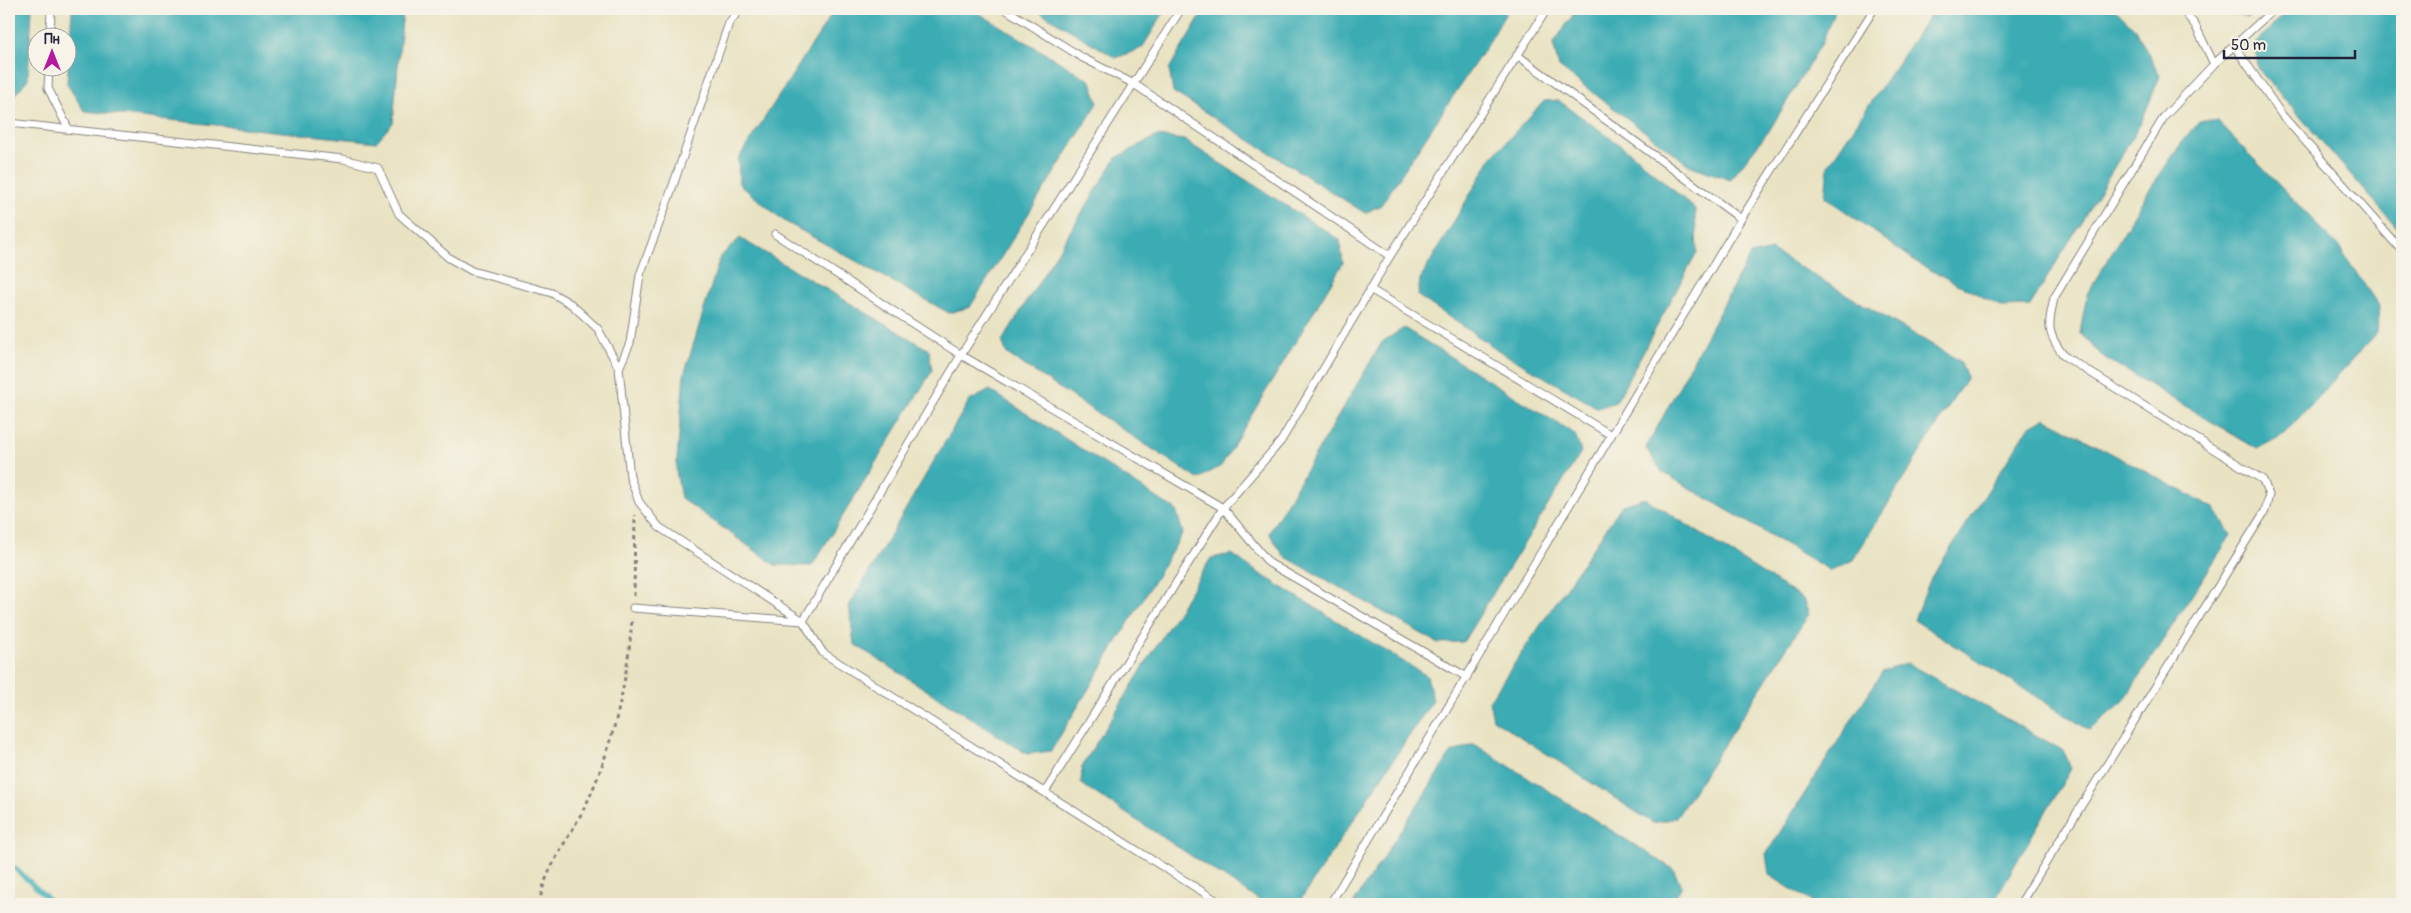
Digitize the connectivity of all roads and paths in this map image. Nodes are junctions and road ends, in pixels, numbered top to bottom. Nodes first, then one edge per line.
1 (51, 9) edge
2 (740, 9) edge
3 (1005, 9) edge
4 (1181, 9) edge
5 (1547, 9) edge
6 (1874, 9) edge
7 (2182, 9) edge
8 (2274, 9) edge
9 (50, 28) edge
10 (2235, 47) junction
11 (1517, 55) junction
12 (2214, 64) junction
13 (48, 78) edge
14 (1134, 84) junction
15 (9, 123) edge
16 (68, 128) junction
17 (1741, 219) junction
18 (776, 234) dead end
19 (2402, 251) edge
20 (1390, 256) junction
21 (1370, 289) junction
22 (961, 355) junction
23 (619, 368) junction
24 (1612, 435) junction
25 (634, 491) junction
26 (1223, 508) junction
27 (633, 608) junction
28 (802, 621) junction
29 (1467, 677) junction
30 (1044, 792) junction
31 (540, 904) edge
32 (1222, 904) edge
33 (1330, 904) edge
34 (2020, 904) edge

1 - 9 lane
2 - 23 lane
3 - 14 lane
4 - 14 lane
5 - 11 lane
6 - 17 lane
7 - 12 lane
8 - 10 lane
10 - 12 lane
10 - 19 lane
11 - 17 lane
11 - 20 lane
12 - 34 lane
13 - 16 lane
14 - 20 lane
14 - 22 lane
15 - 16 lane
16 - 23 lane
17 - 24 lane
18 - 22 lane
20 - 21 lane
21 - 24 lane
21 - 26 lane
22 - 26 lane
22 - 28 lane
23 - 25 lane
24 - 29 lane
25 - 27 path
25 - 28 lane
26 - 29 lane
26 - 30 lane
27 - 28 lane
27 - 31 path
28 - 30 lane
29 - 33 lane
30 - 32 lane

